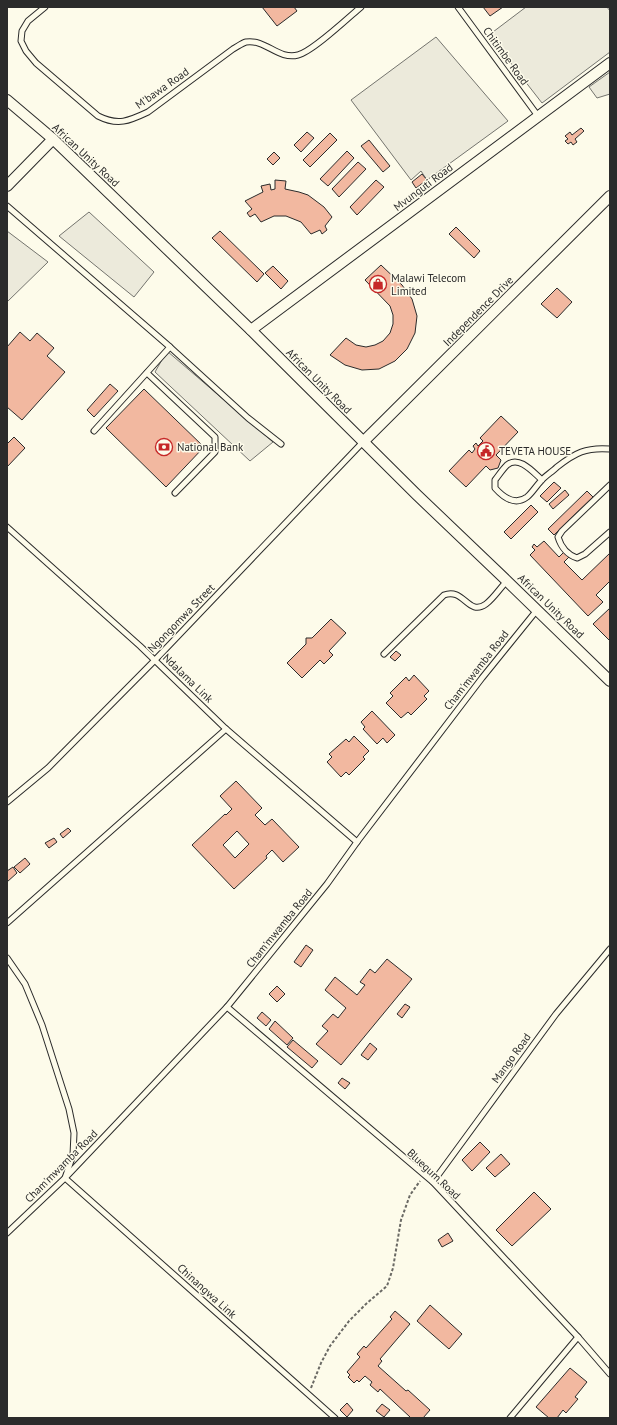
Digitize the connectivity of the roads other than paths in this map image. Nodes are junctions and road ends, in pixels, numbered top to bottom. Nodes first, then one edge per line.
1 (45, 7) edge
2 (361, 7) edge
3 (458, 7) edge
4 (610, 63) edge
5 (7, 100) edge
6 (538, 116) junction
7 (53, 139) junction
8 (7, 186) edge
9 (610, 196) edge
10 (7, 206) edge
11 (251, 330) junction
12 (170, 347) junction
13 (147, 373) junction
14 (94, 431) dead end
15 (363, 442) junction
16 (281, 444) dead end
17 (610, 449) edge
18 (542, 480) junction
19 (610, 485) edge
20 (175, 493) dead end
21 (7, 527) edge
22 (610, 532) edge
23 (507, 580) junction
24 (537, 610) junction
25 (384, 654) dead end
26 (155, 660) junction
27 (610, 681) edge
28 (226, 729) junction
29 (7, 802) edge
30 (356, 842) junction
31 (7, 923) edge
32 (610, 949) edge
33 (7, 958) edge
34 (227, 1007) junction
35 (65, 1178) junction
36 (433, 1182) junction
37 (7, 1233) edge
38 (578, 1337) junction
39 (610, 1374) edge
40 (335, 1418) edge
41 (510, 1418) edge

1 - 2 lane, M'bawa Road
3 - 6 lane, Chitimbe Road
4 - 6 street, Mvunguti Road
5 - 7 street, African Unity Road
6 - 11 street, Mvunguti Road
7 - 8 street
7 - 11 street, African Unity Road
9 - 15 street, Independence Drive
10 - 12 lane
11 - 15 street, African Unity Road
12 - 13 lane
12 - 16 lane
13 - 14 lane
13 - 20 lane
15 - 23 street, African Unity Road
15 - 26 lane, Ngongomwa Street
17 - 18 lane
18 - 18 lane
19 - 22 lane
21 - 26 lane, Ndalama Link
23 - 24 street, African Unity Road
23 - 25 lane
24 - 27 street, African Unity Road
24 - 30 lane, Cham'mwamba Road
26 - 28 lane, Ndalama Link
26 - 29 lane, Ngongomwa Street
28 - 30 lane, Ndalama Link
28 - 31 lane
30 - 34 lane, Cham'mwamba Road
32 - 36 lane, Mango Road
33 - 35 lane
34 - 35 lane, Cham'mwamba Road
34 - 36 lane, Bluegum Road
35 - 37 lane, Cham'mwamba Road
35 - 40 lane, Chinangwa Link
36 - 38 lane, Bluegum Road
38 - 39 lane, Bluegum Road
38 - 41 lane

